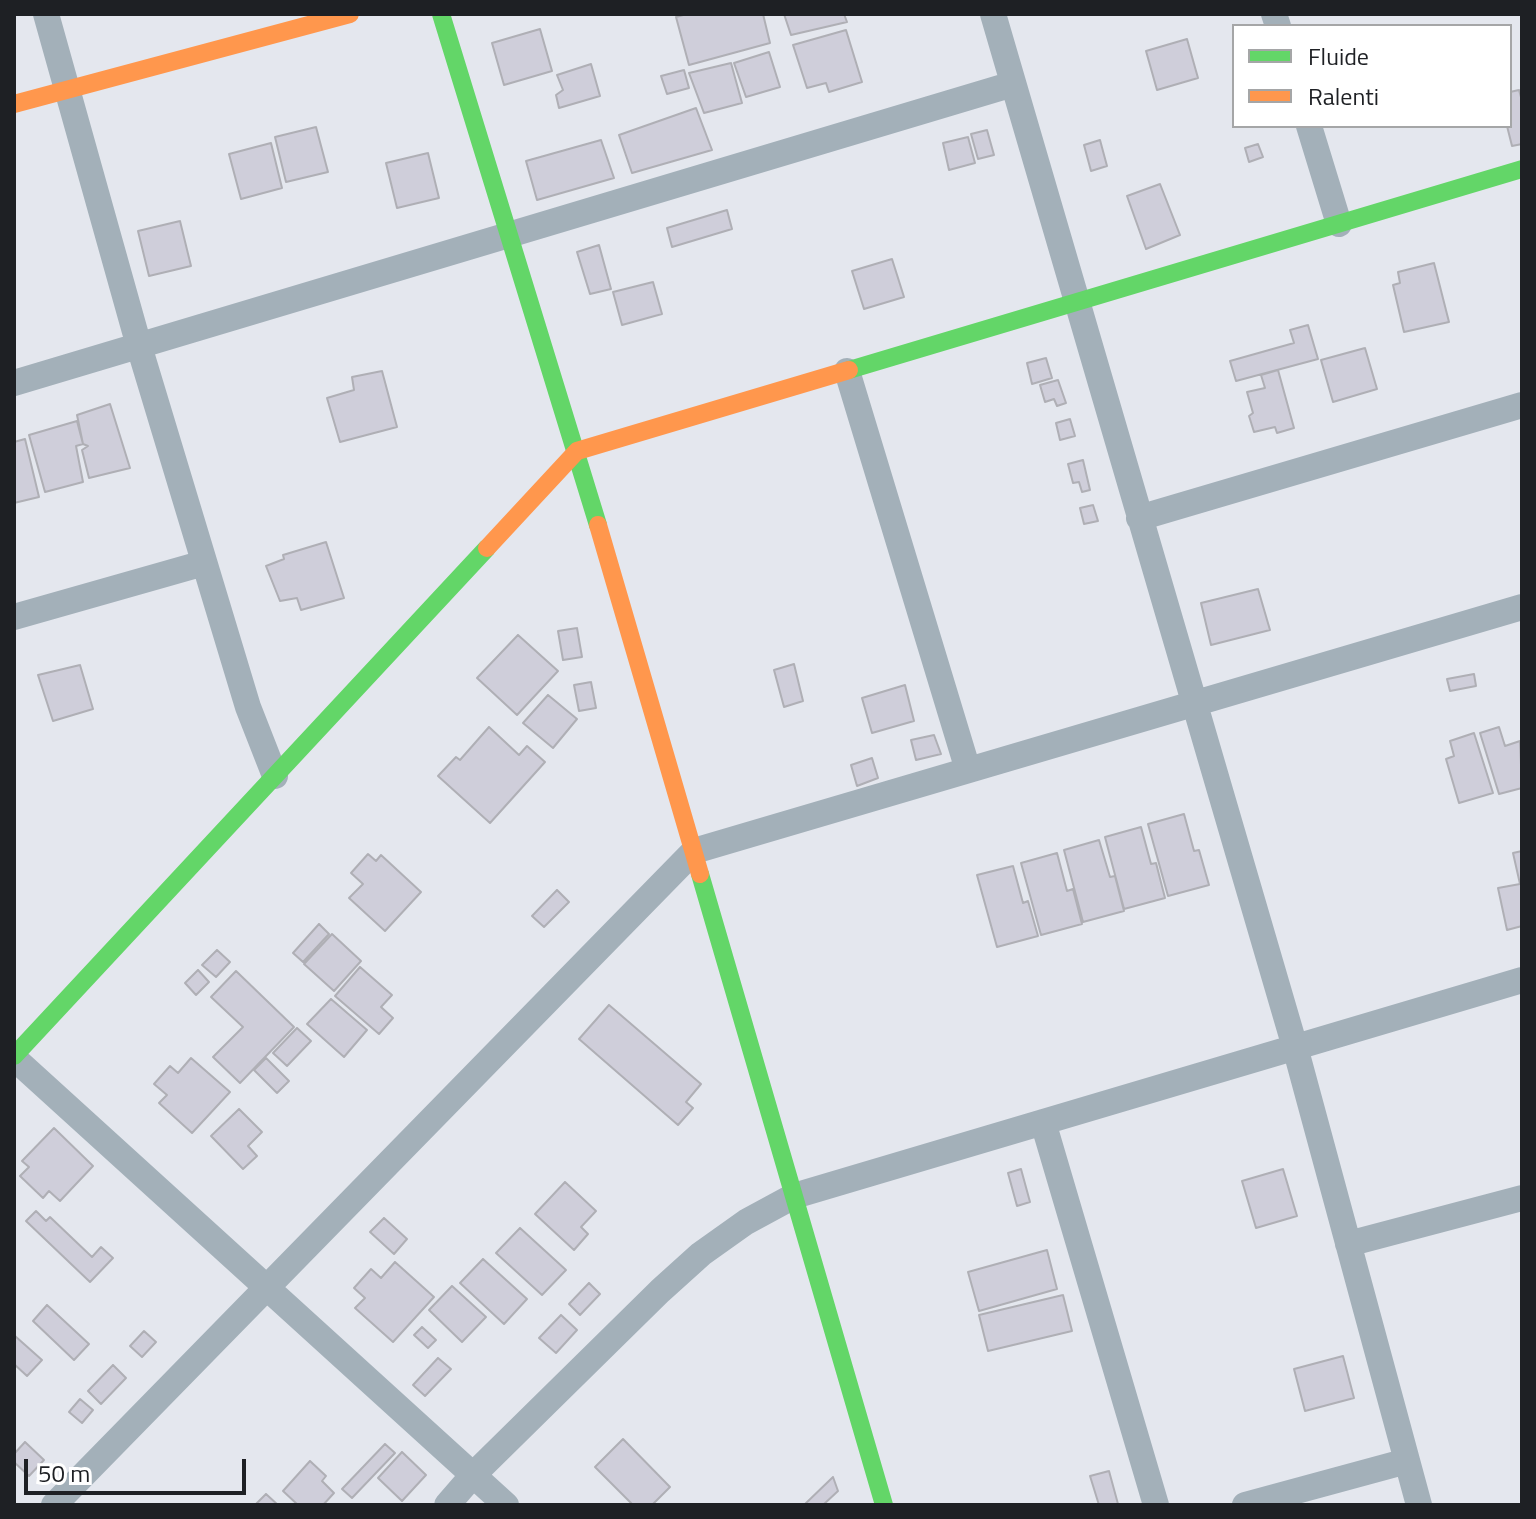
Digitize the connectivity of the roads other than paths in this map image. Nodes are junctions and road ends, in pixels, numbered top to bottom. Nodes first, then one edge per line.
1 (46, 14) edge
2 (350, 14) edge
3 (441, 14) edge
4 (993, 14) edge
5 (1013, 84) junction
6 (68, 87) junction
7 (14, 104) edge
8 (1310, 128) edge
9 (1522, 169) edge
10 (1339, 224) junction
11 (510, 233) junction
12 (1077, 302) junction
13 (139, 346) junction
14 (847, 371) junction
15 (14, 383) edge
16 (1522, 405) edge
17 (577, 451) junction
18 (1139, 518) junction
19 (204, 563) junction
20 (1522, 607) edge
21 (14, 617) edge
22 (1193, 704) junction
23 (968, 770) junction
24 (275, 776) junction
25 (694, 851) junction
26 (1522, 980) edge
27 (1295, 1047) junction
28 (14, 1057) edge
29 (1043, 1122) junction
30 (794, 1196) junction
31 (1522, 1198) edge
32 (1348, 1244) junction
33 (266, 1287) junction
34 (1407, 1461) junction
35 (473, 1475) junction
36 (64, 1502) edge
37 (447, 1505) edge
38 (506, 1505) edge
39 (884, 1505) edge
40 (1156, 1505) edge
41 (1245, 1505) edge
42 (1419, 1505) edge

1 - 6 street
2 - 6 street
3 - 11 street
4 - 5 street
5 - 11 street
5 - 12 street
6 - 7 street
6 - 13 street
8 - 10 street
9 - 10 street
10 - 12 street
11 - 13 street
11 - 17 street
12 - 14 street
12 - 18 street
13 - 15 street
13 - 19 street
14 - 17 street
14 - 23 street
16 - 18 street
17 - 24 street
17 - 25 street
18 - 22 street
19 - 21 street
19 - 24 street
20 - 22 street
22 - 23 street
22 - 27 street
23 - 25 street
24 - 28 street
25 - 30 street
25 - 33 street
26 - 27 street
27 - 29 street
27 - 32 street
28 - 33 street
29 - 30 street
29 - 40 street
30 - 35 street
30 - 39 street
31 - 32 street
32 - 34 street
33 - 35 street
33 - 36 street
34 - 41 street
34 - 42 street
35 - 37 street
35 - 38 street

